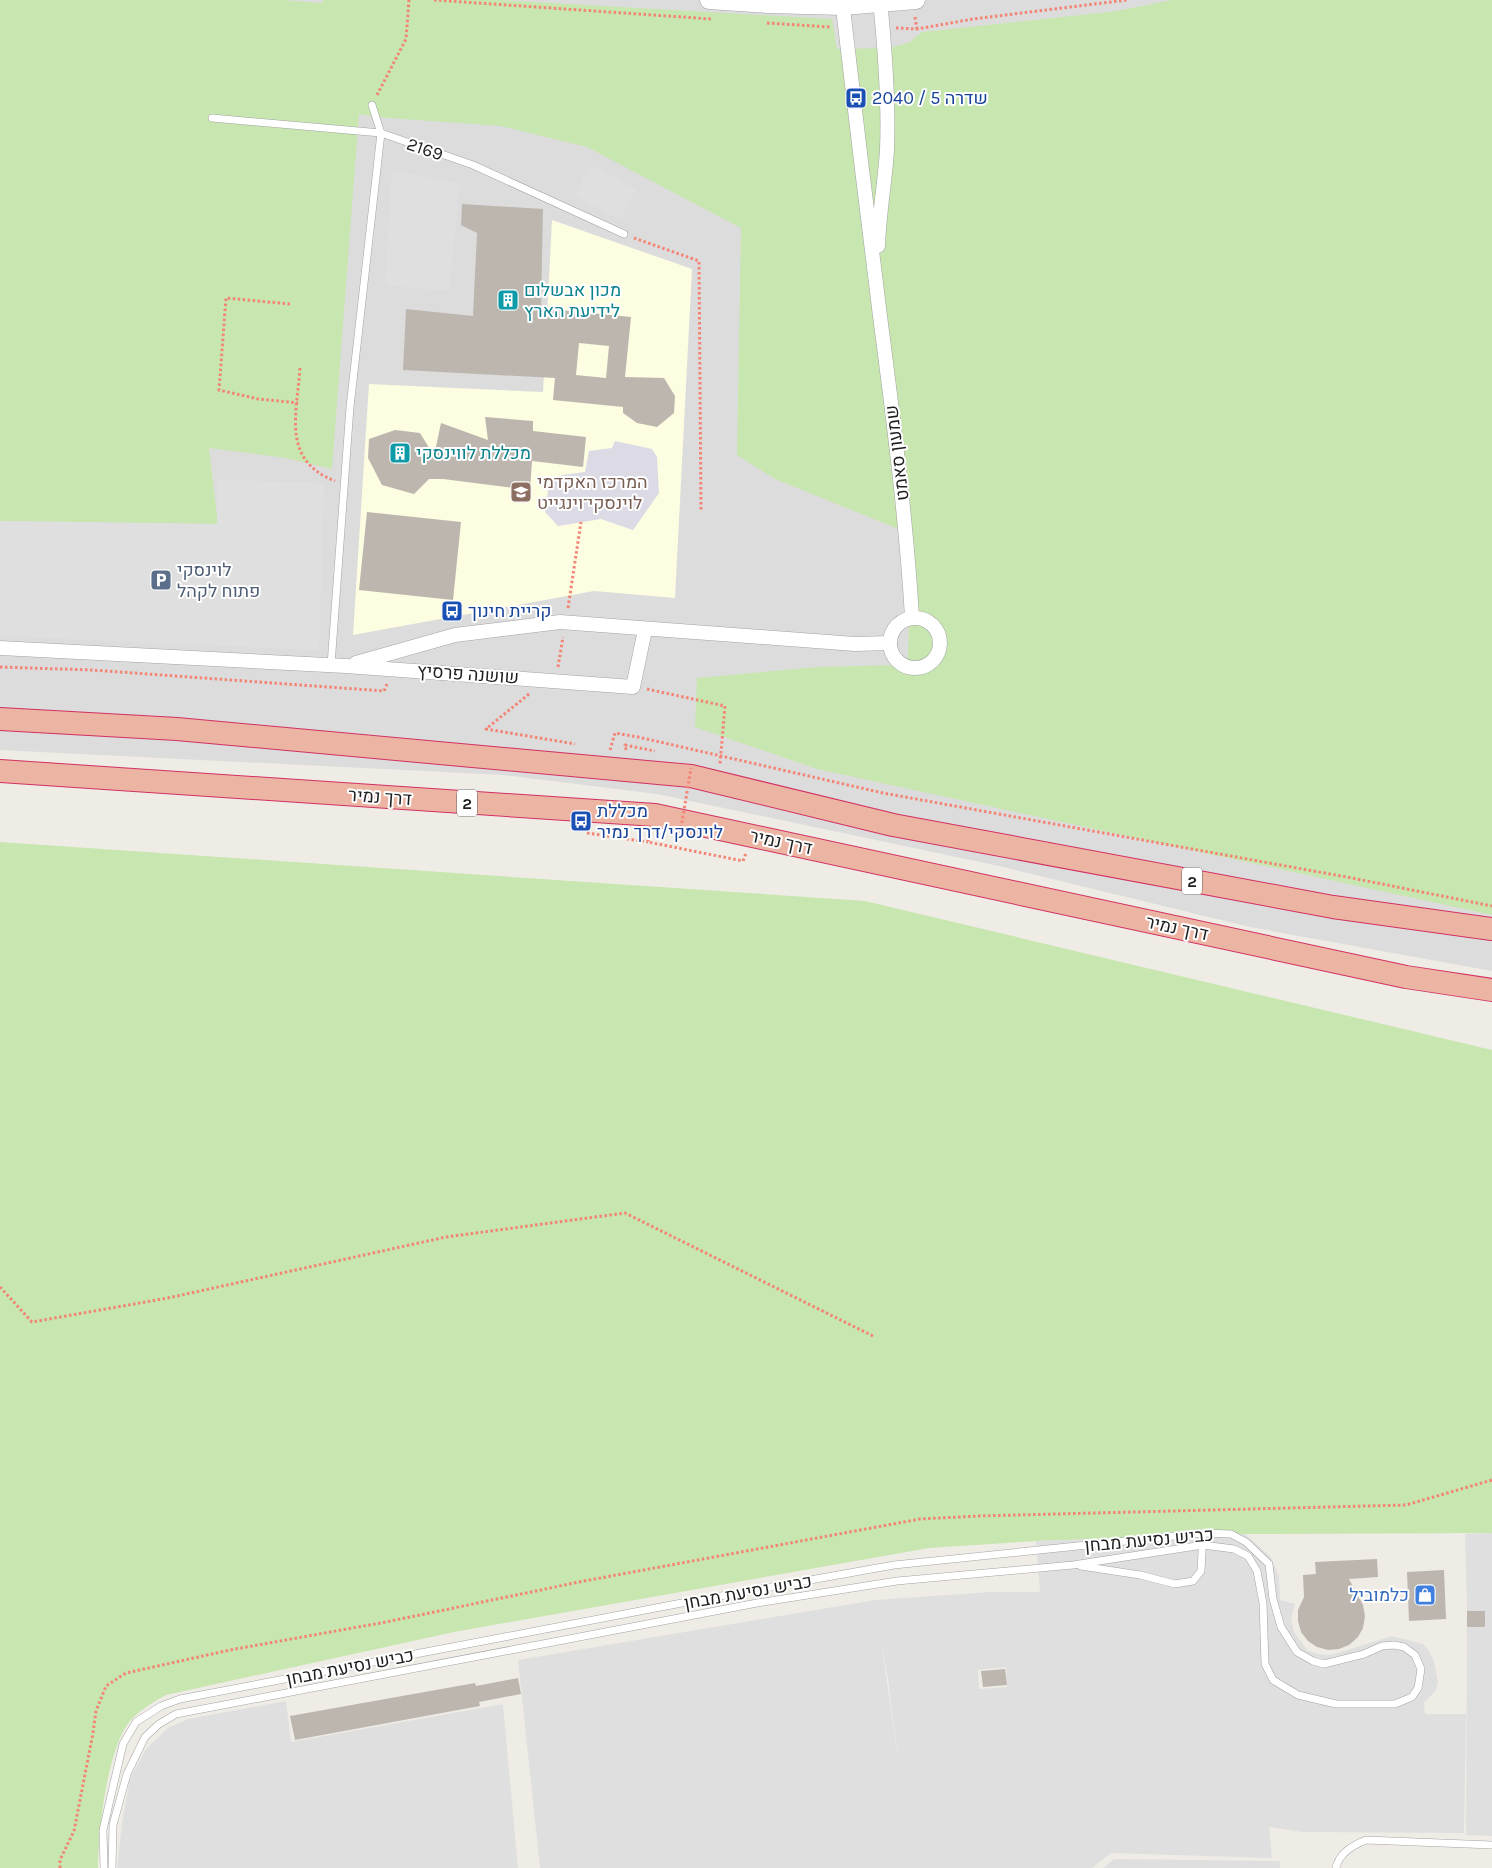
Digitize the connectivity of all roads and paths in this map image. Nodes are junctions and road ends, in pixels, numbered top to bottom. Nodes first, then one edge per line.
1 (409, 0) edge
2 (434, 0) edge
3 (710, 0) edge
4 (916, 0) edge
5 (1127, 0) edge
6 (880, 2) edge
7 (843, 3) edge
8 (718, 20) dead end
9 (757, 22) dead end
10 (883, 27) junction
11 (846, 28) junction
12 (372, 105) joint
13 (212, 118) dead end
14 (381, 133) junction
15 (624, 234) joint
16 (877, 289) junction
17 (290, 304) dead end
18 (300, 368) dead end
19 (298, 403) junction
20 (345, 485) junction
21 (701, 511) dead end
22 (582, 522) dead end
23 (912, 618) junction
24 (565, 623) junction
25 (645, 630) junction
26 (890, 643) junction
27 (0, 648) edge
28 (332, 665) junction
29 (346, 666) junction
30 (0, 667) edge
31 (395, 669) junction
32 (536, 679) junction
33 (556, 681) junction
34 (633, 686) junction
35 (0, 719) edge
36 (581, 745) dead end
37 (600, 748) dead end
38 (721, 755) junction
39 (720, 764) dead end
40 (691, 768) dead end
41 (0, 771) edge
42 (681, 828) dead end
43 (587, 833) dead end
44 (648, 842) dead end
45 (1492, 906) edge
46 (1492, 929) edge
47 (1492, 990) edge
48 (0, 1287) edge
49 (874, 1337) dead end
50 (1203, 1533) junction
51 (1203, 1545) junction
52 (1073, 1565) junction
53 (1492, 1845) edge
54 (104, 1868) edge
55 (112, 1868) edge
56 (1336, 1868) edge

1 - 12 path
2 - 8 path
3 - 7 street
4 - 6 street
5 - 10 path
6 - 7 street
6 - 10 street, שמעון סאמט
7 - 11 street, שמעון סאמט
9 - 11 path
10 - 16 street, שמעון סאמט
11 - 16 street, שמעון סאמט
12 - 14 lane
13 - 14 lane, 2169
14 - 15 lane, 2169
14 - 20 lane
15 - 21 path
16 - 23 street, שמעון סאמט
17 - 19 path
18 - 19 path
19 - 20 path
20 - 28 lane
22 - 24 path
23 - 26 street
23 - 26 street
24 - 25 street
24 - 29 street
24 - 33 path
25 - 26 street
25 - 34 street
27 - 28 street, שושנה פרסיץ
28 - 29 street, שושנה פרסיץ
29 - 31 street, שושנה פרסיץ
30 - 31 path
31 - 32 street, שושנה פרסיץ
32 - 33 street, שושנה פרסיץ
32 - 36 path
33 - 34 street, שושנה פרסיץ
34 - 38 path
35 - 46 highway, 2
37 - 38 path
38 - 39 path
38 - 45 path
40 - 42 path, bridge
41 - 47 highway, דרך נמיר / 2
43 - 44 path
48 - 49 path
50 - 51 lane
50 - 51 lane, כביש נסיעת מבחן
50 - 54 lane, כביש נסיעת מבחן
51 - 52 lane, כביש נסיעת מבחן
51 - 52 lane
52 - 55 lane, כביש נסיעת מבחן
53 - 56 lane

